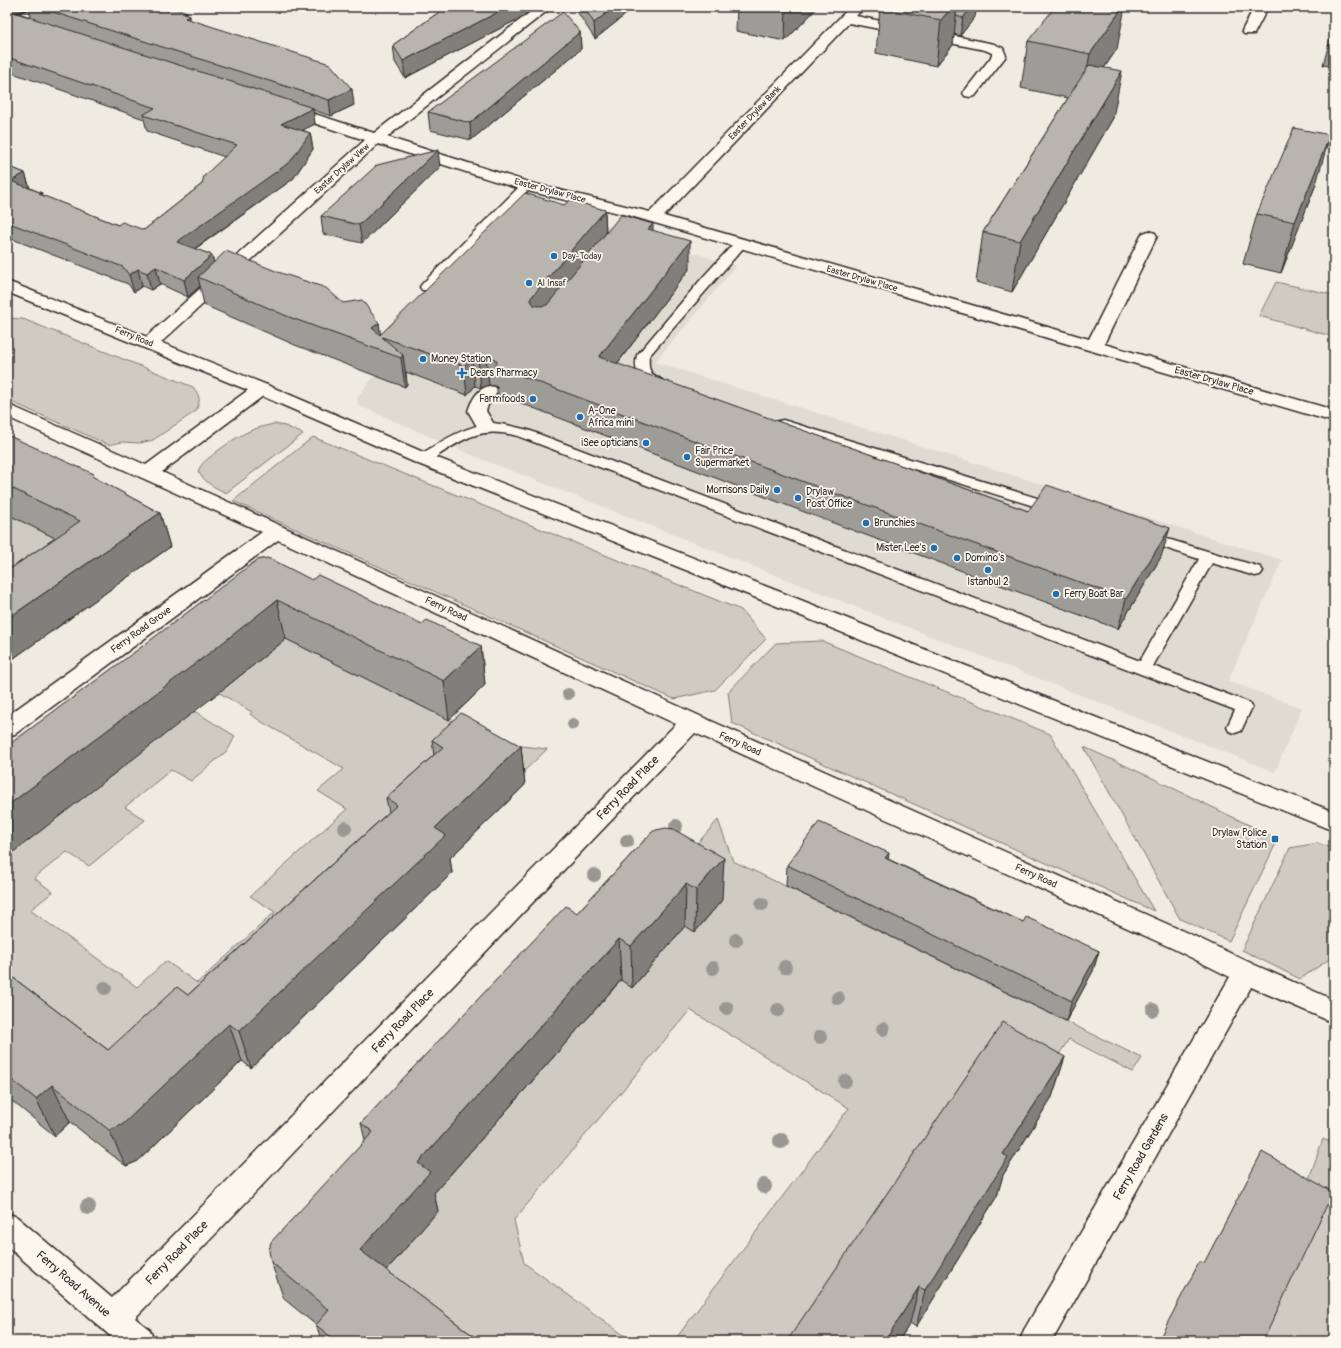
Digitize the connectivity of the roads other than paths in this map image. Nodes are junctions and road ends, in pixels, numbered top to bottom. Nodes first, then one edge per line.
1 (59, 7) edge
2 (545, 7) edge
3 (857, 7) edge
4 (1261, 7) edge
5 (847, 18) junction
6 (9, 20) edge
7 (39, 28) edge
8 (1249, 31) dead end
9 (970, 93) dead end
10 (271, 104) edge
11 (376, 138) junction
12 (526, 186) junction
13 (653, 218) junction
14 (1149, 236) dead end
15 (740, 244) junction
16 (7, 286) edge
17 (426, 286) dead end
18 (150, 343) junction
19 (1094, 346) junction
20 (262, 389) junction
21 (670, 389) edge
22 (489, 391) dead end
23 (7, 410) edge
24 (1334, 416) edge
25 (769, 420) edge
26 (486, 426) junction
27 (423, 459) junction
28 (148, 473) junction
29 (1064, 511) edge
30 (275, 532) junction
31 (1132, 533) edge
32 (1208, 556) junction
33 (1255, 571) dead end
34 (1144, 668) junction
35 (692, 722) junction
36 (1235, 727) dead end
37 (7, 728) edge
38 (1334, 822) edge
39 (1246, 972) junction
40 (1334, 1012) edge
41 (7, 1227) edge
42 (113, 1319) junction
43 (139, 1341) edge
44 (1036, 1341) edge

1 - 6 street
2 - 11 street, Easter Drylaw View
3 - 5 street, Easter Drylaw Bank
4 - 8 street
5 - 9 street
5 - 13 street, Easter Drylaw Bank
6 - 7 street
10 - 11 street, Easter Drylaw Place
11 - 12 street, Easter Drylaw Place
11 - 18 street, Easter Drylaw View
12 - 13 street, Easter Drylaw Place
12 - 17 lane
13 - 15 street, Easter Drylaw Place
14 - 19 street
15 - 19 street, Easter Drylaw Place
15 - 21 lane
16 - 18 street, Ferry Road
18 - 20 street, Ferry Road
19 - 24 street, Easter Drylaw Place
20 - 27 street, Ferry Road
20 - 28 street
22 - 26 street
23 - 28 street, Ferry Road
25 - 29 lane
26 - 27 lane
26 - 34 lane
27 - 38 street, Ferry Road
28 - 30 street, Ferry Road
30 - 35 street, Ferry Road
30 - 37 street, Ferry Road Grove
31 - 32 lane
32 - 33 lane
32 - 34 lane
34 - 36 lane
35 - 39 street, Ferry Road
35 - 42 street, Ferry Road Place
39 - 40 street, Ferry Road
39 - 44 street, Ferry Road Gardens
41 - 42 street, Ferry Road Avenue
42 - 43 street, Ferry Road Avenue

